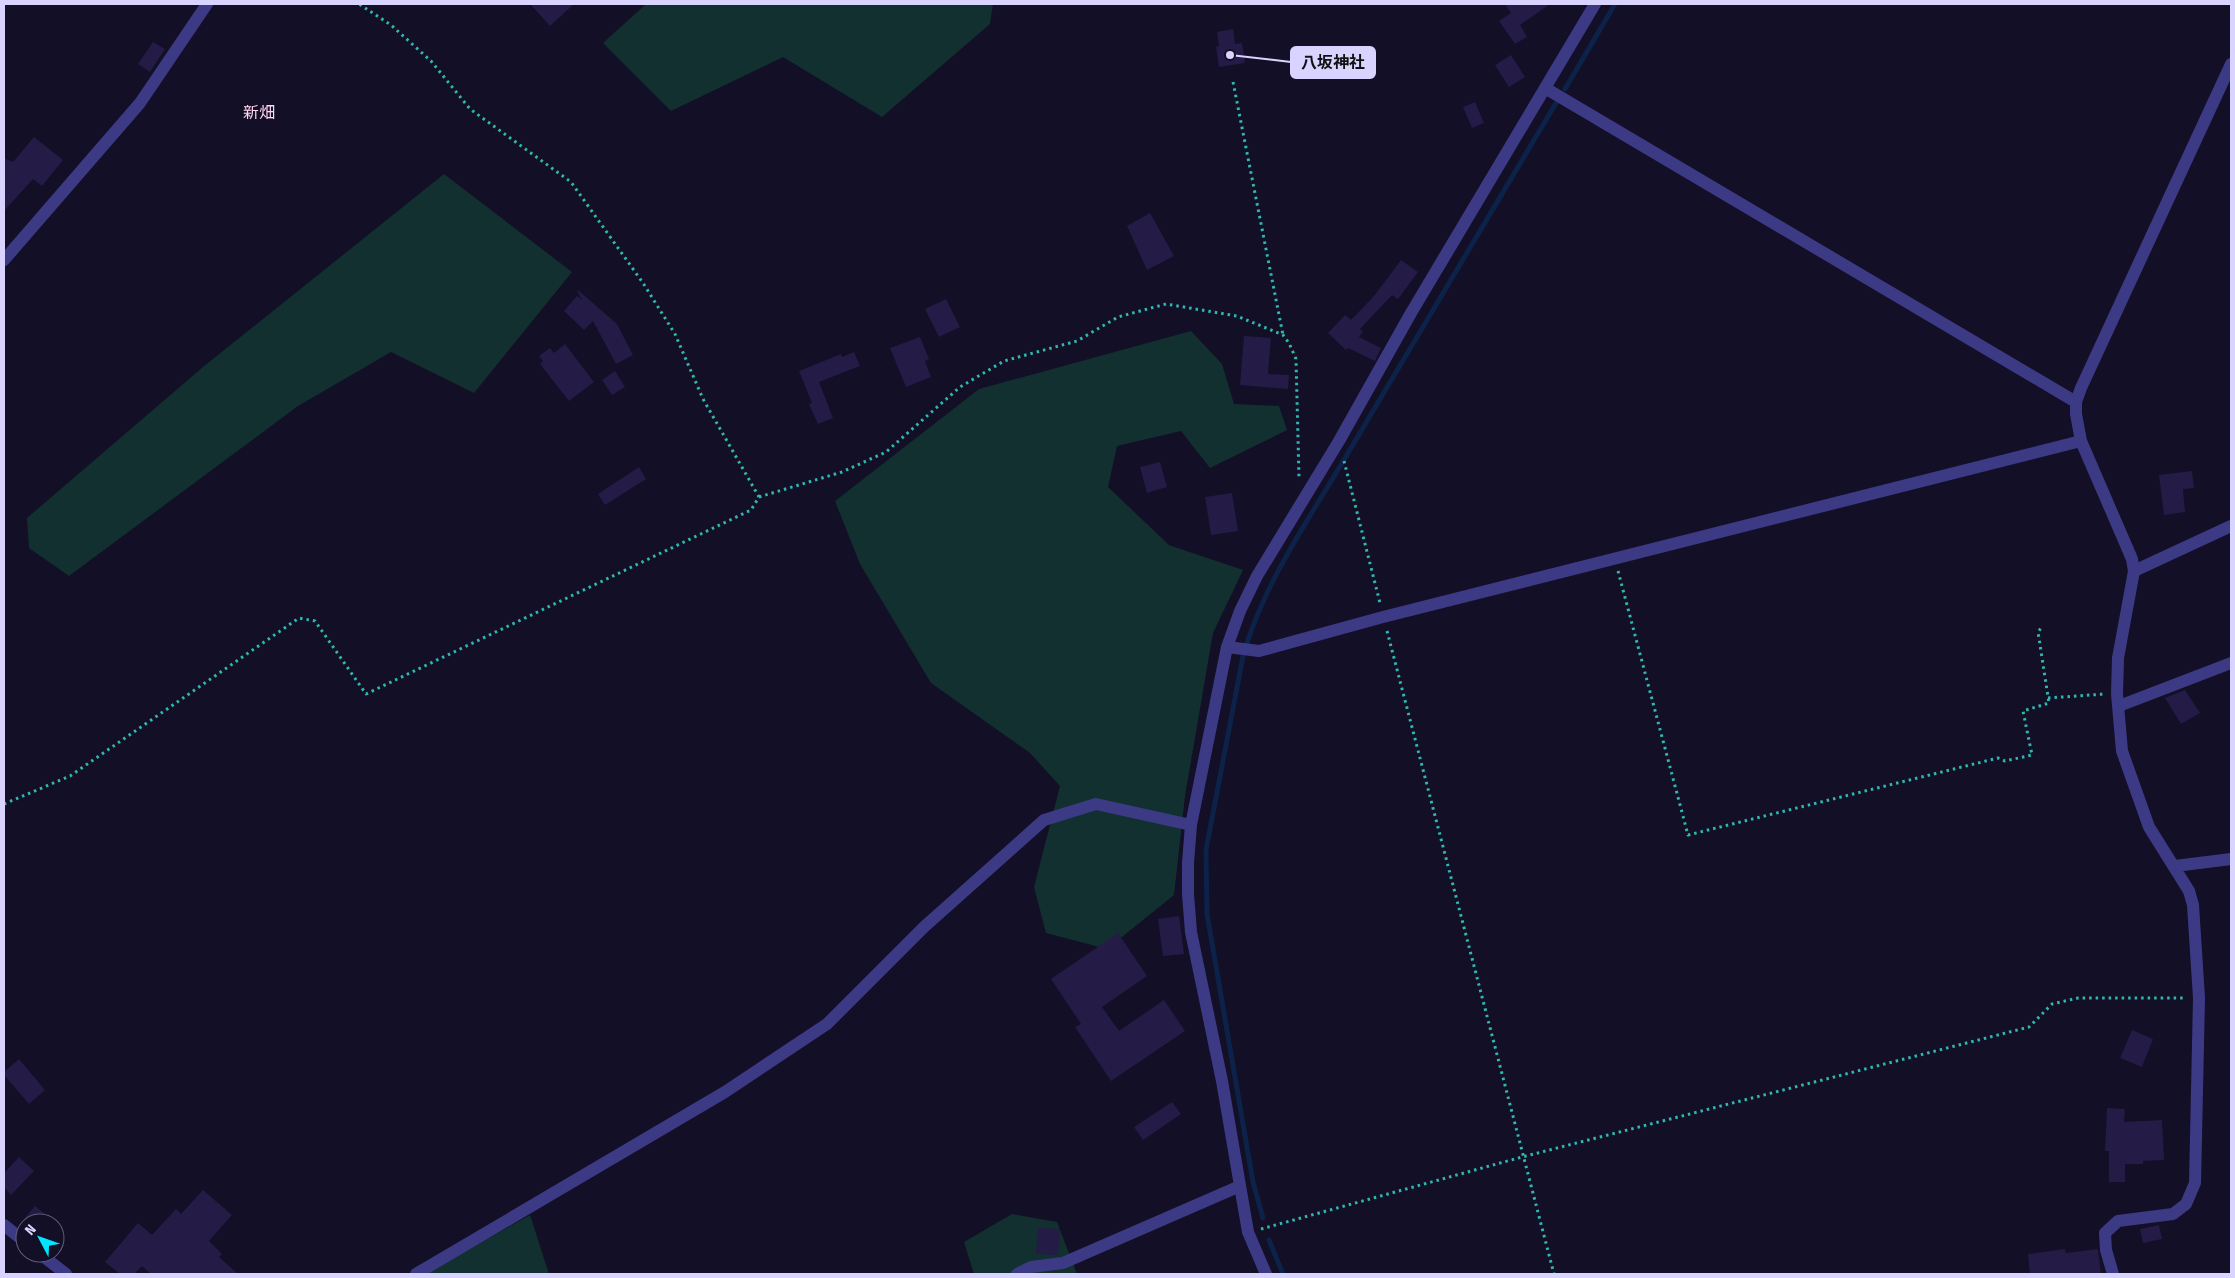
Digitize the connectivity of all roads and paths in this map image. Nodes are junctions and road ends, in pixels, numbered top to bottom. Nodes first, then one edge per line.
1 (207, 4) edge
2 (358, 4) edge
3 (1595, 4) edge
4 (2231, 64) edge
5 (1233, 82) dead end
6 (1545, 88) junction
7 (4, 260) edge
8 (1283, 336) junction
9 (2076, 402) junction
10 (2081, 441) junction
11 (1346, 468) dead end
12 (759, 497) junction
13 (1299, 503) junction
14 (2231, 526) edge
15 (1615, 560) junction
16 (2134, 571) junction
17 (1383, 617) junction
18 (2041, 628) dead end
19 (1231, 648) junction
20 (2231, 663) edge
21 (2048, 698) junction
22 (2118, 700) junction
23 (4, 804) edge
24 (1191, 825) junction
25 (2231, 858) edge
26 (2175, 866) junction
27 (2199, 998) junction
28 (1522, 1157) junction
29 (1240, 1186) junction
30 (4, 1224) edge
31 (1248, 1232) junction
32 (15, 1233) edge
33 (52, 1263) edge
34 (66, 1274) edge
35 (416, 1274) edge
36 (1017, 1274) edge
37 (1266, 1274) edge
38 (1554, 1274) edge
39 (2113, 1274) edge

1 - 7 street
2 - 12 path
3 - 6 street
4 - 9 street
5 - 8 path
6 - 9 street
6 - 13 street
8 - 12 path
8 - 13 path
9 - 10 street
10 - 15 street
10 - 16 street
11 - 17 path
12 - 23 path
13 - 19 street
14 - 16 street
15 - 17 street
15 - 21 path
16 - 22 street
17 - 19 street
17 - 28 path
18 - 21 path
19 - 24 street
20 - 22 street
21 - 22 path
22 - 26 street
24 - 29 street
24 - 35 street
25 - 26 street
26 - 27 street
27 - 28 path
27 - 39 street
28 - 31 path
28 - 38 path
29 - 31 street
29 - 36 street
30 - 32 street
31 - 37 street
33 - 34 street

